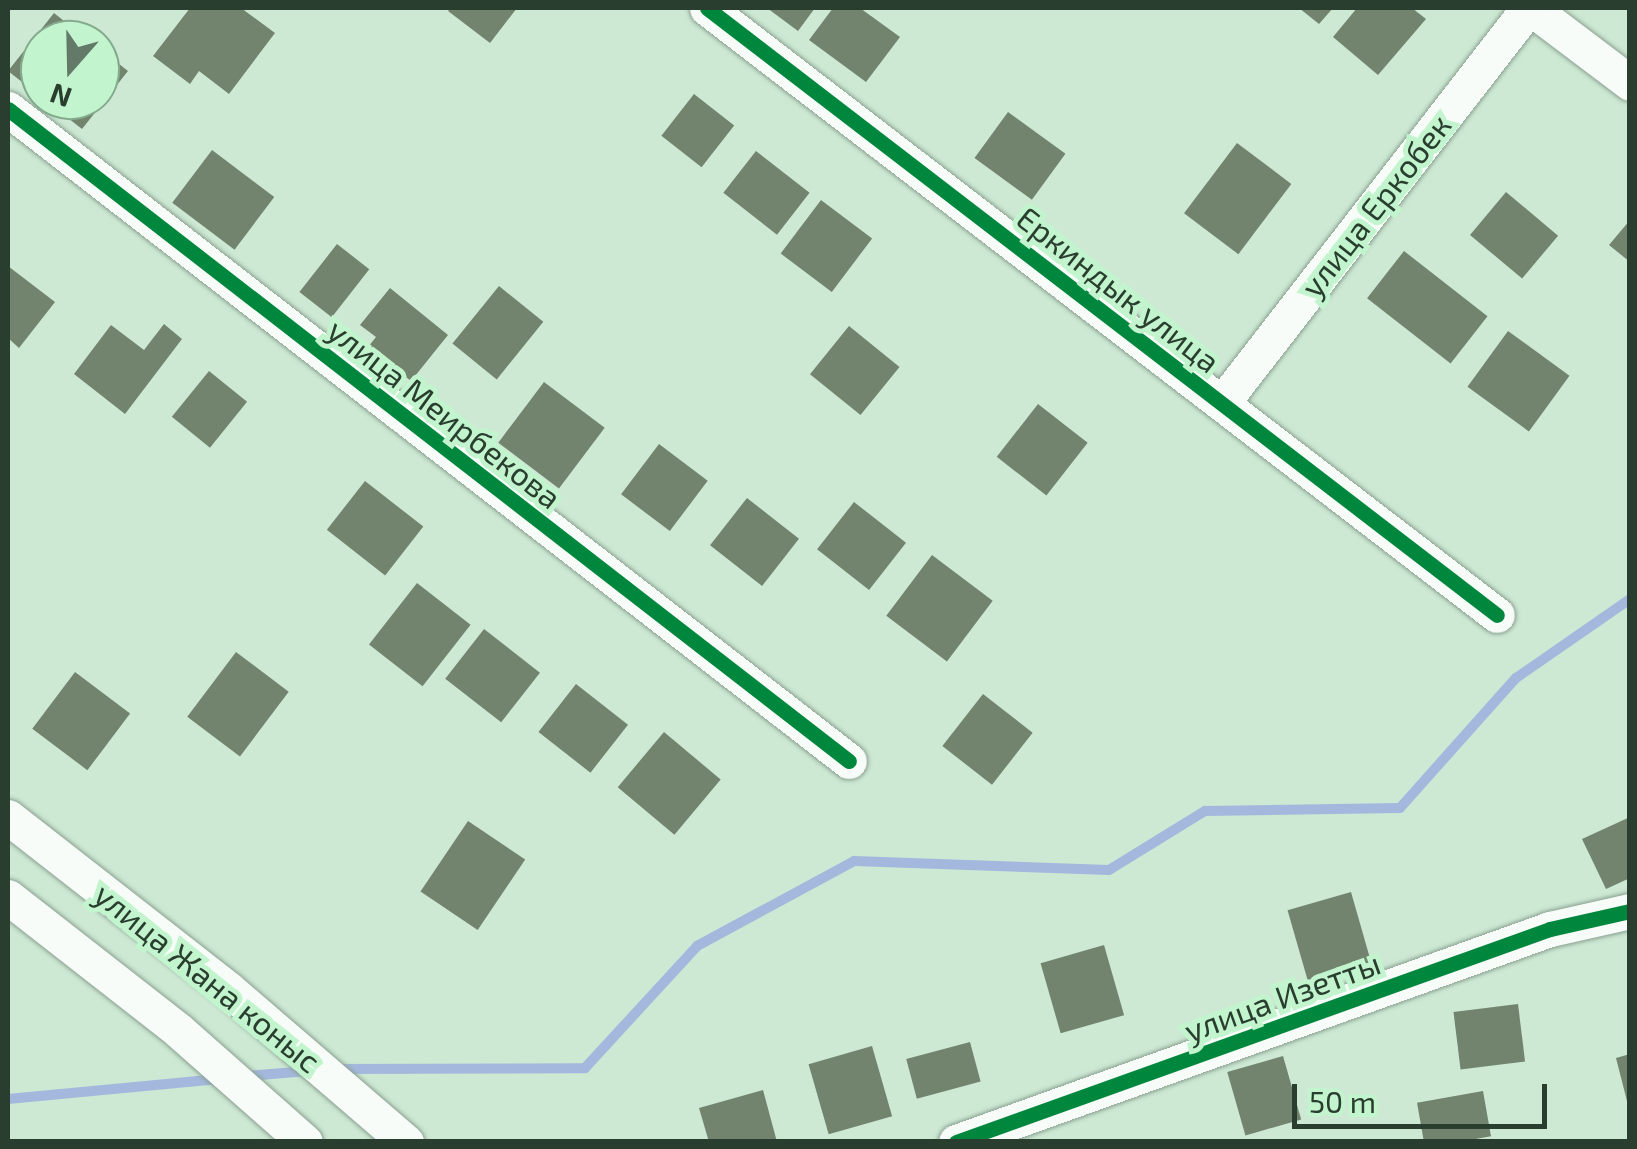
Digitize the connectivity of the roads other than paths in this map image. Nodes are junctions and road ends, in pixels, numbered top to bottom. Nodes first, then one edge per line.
1 (707, 8) edge
2 (1530, 8) edge
3 (1630, 83) edge
4 (8, 109) edge
5 (1222, 402) junction
6 (1496, 615) dead end
7 (849, 761) dead end
8 (8, 817) edge
9 (8, 896) edge
10 (1630, 911) edge
11 (304, 1142) edge
12 (406, 1142) edge
13 (956, 1142) edge

1 - 5 street, Еркиндык улица
2 - 3 street
2 - 5 street, улица Еркобек
4 - 7 street, улица Меирбекова
5 - 6 street, Еркиндык улица
8 - 12 street, улица Жана коныс
9 - 11 street, улица Жана коныс
10 - 13 street, улица Изетты

